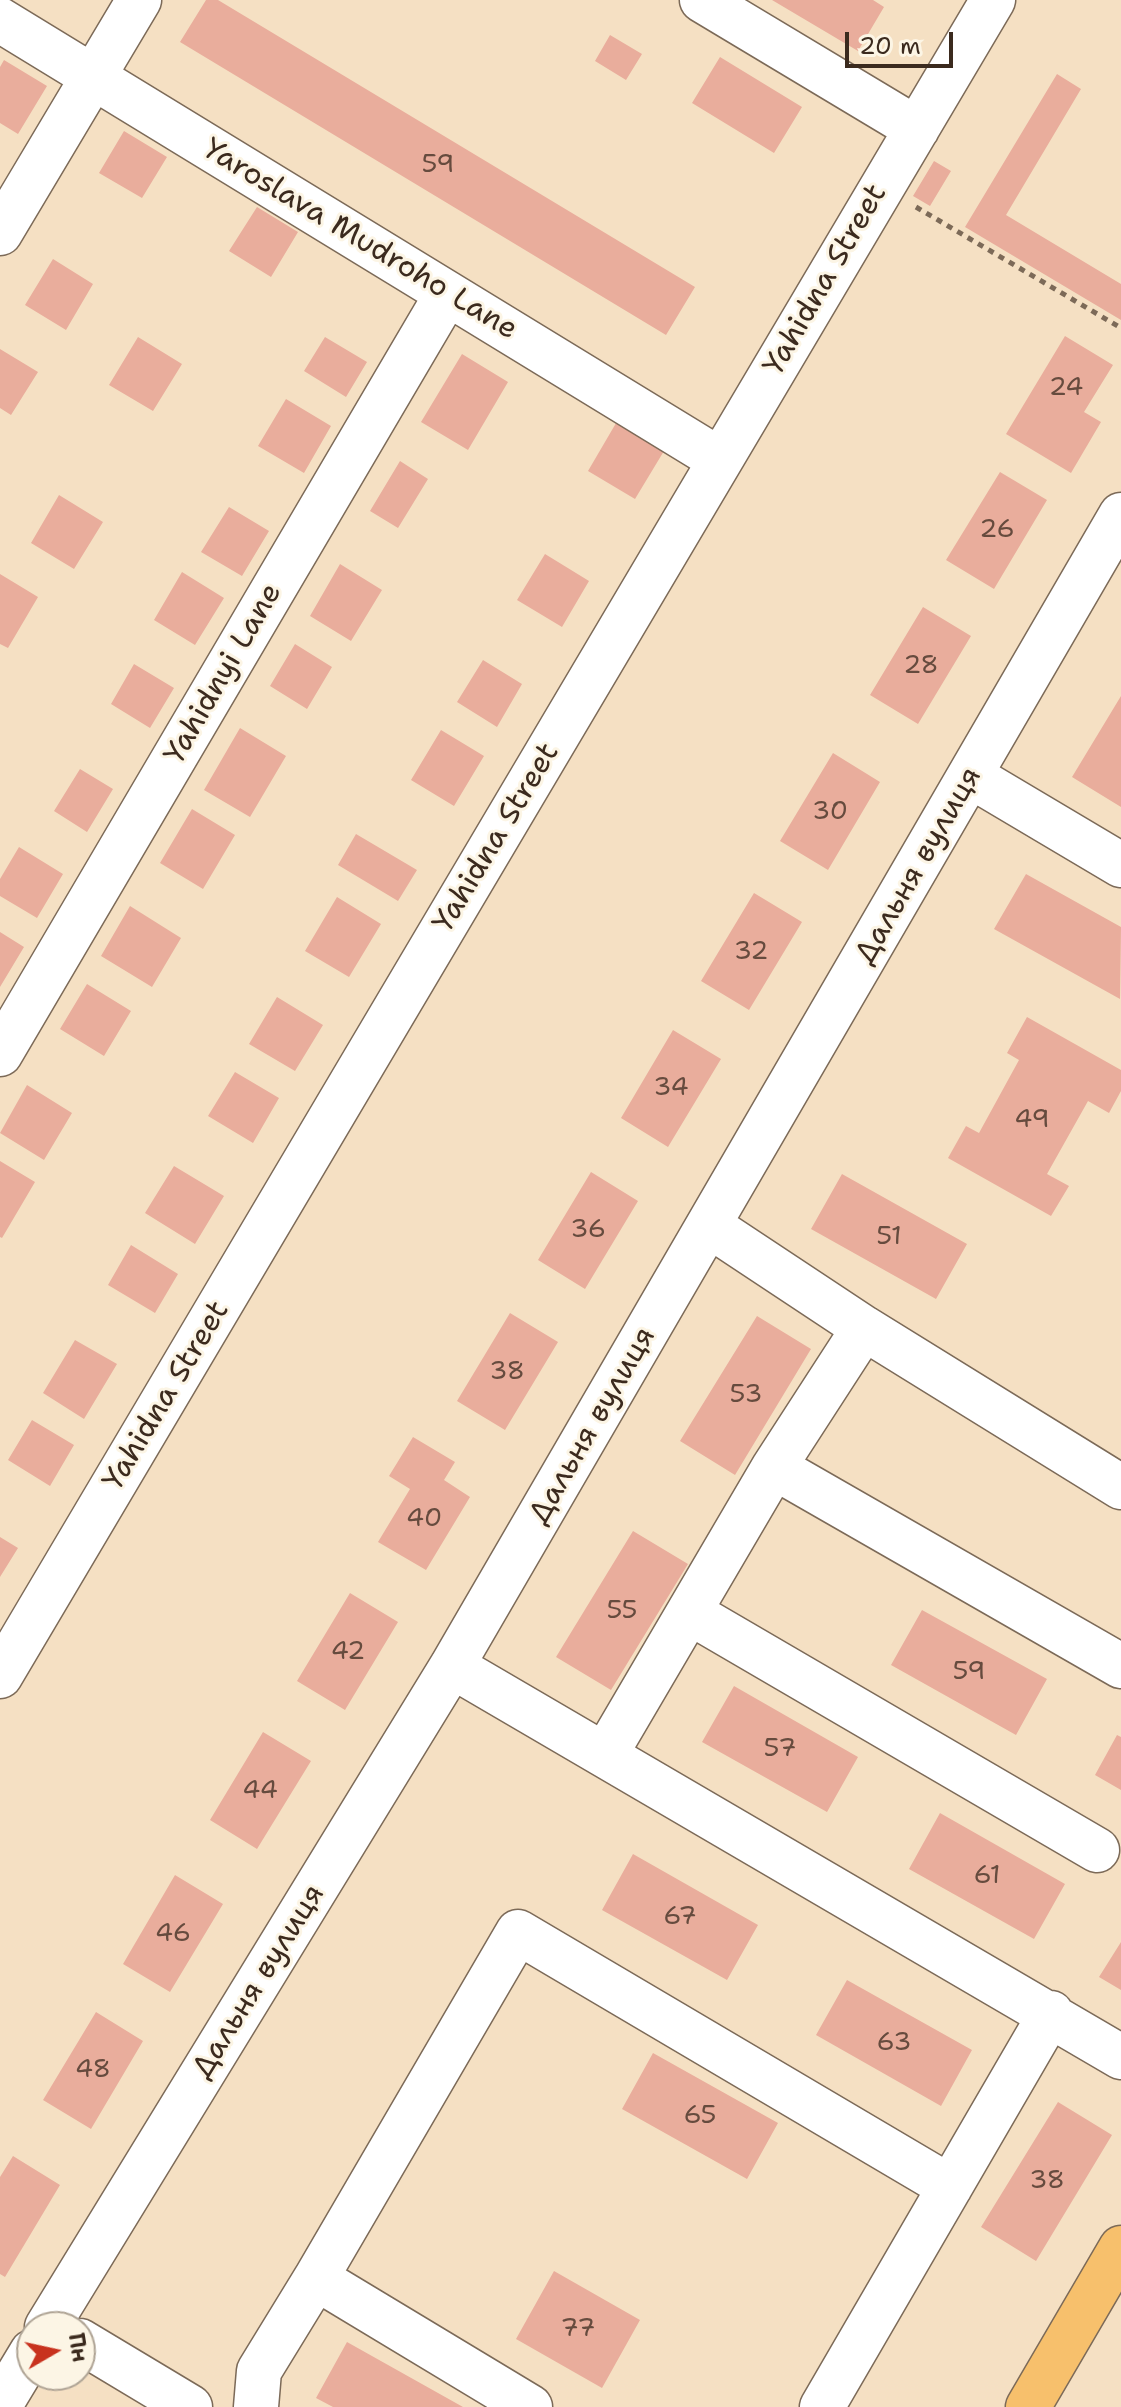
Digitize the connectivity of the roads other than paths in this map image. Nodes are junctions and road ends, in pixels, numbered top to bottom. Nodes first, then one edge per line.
1 (139, 0) edge
2 (702, 0) edge
3 (993, 0) edge
4 (0, 20) edge
5 (93, 78) junction
6 (917, 129) junction
7 (0, 233) edge
8 (447, 294) junction
9 (720, 460) junction
10 (1121, 515) edge
11 (971, 776) junction
12 (1121, 865) edge
13 (0, 1054) edge
14 (710, 1226) junction
15 (864, 1328) junction
16 (774, 1467) junction
17 (1121, 1487) edge
18 (689, 1612) junction
19 (5, 1659) edge
20 (452, 1666) junction
21 (1121, 1666) edge
22 (605, 1755) junction
23 (1097, 1850) dead end
24 (1051, 2013) junction
25 (1121, 2057) edge
26 (950, 2187) junction
27 (1121, 2248) edge
28 (316, 2278) junction
29 (67, 2311) edge
30 (96, 2357) edge
31 (16, 2384) edge
32 (258, 2389) edge
33 (0, 2405) edge
34 (190, 2407) edge
35 (530, 2407) edge
36 (822, 2407) edge
37 (1028, 2407) edge

1 - 5 street
2 - 6 street
3 - 6 street, Yahidna Street
4 - 5 street, Yaroslava Mudroho Lane
5 - 7 street
5 - 8 street, Yaroslava Mudroho Lane
6 - 9 street, Yahidna Street
8 - 9 street, Yaroslava Mudroho Lane
8 - 13 street, Yahidnyi Lane
9 - 19 street, Yahidna Street
10 - 11 street, Дальня вулиця
11 - 12 street
11 - 14 street, Дальня вулиця
14 - 15 street
14 - 20 street, Дальня вулиця
15 - 16 street
15 - 17 street
16 - 18 street
16 - 21 street
18 - 22 street
18 - 23 street
20 - 22 street
20 - 29 street, Дальня вулиця
22 - 24 street
24 - 25 street
24 - 26 street
26 - 28 street
26 - 36 street
27 - 37 main road
28 - 32 street
28 - 35 street
30 - 34 street
31 - 33 street, Дальня вулиця
32 - 34 street

